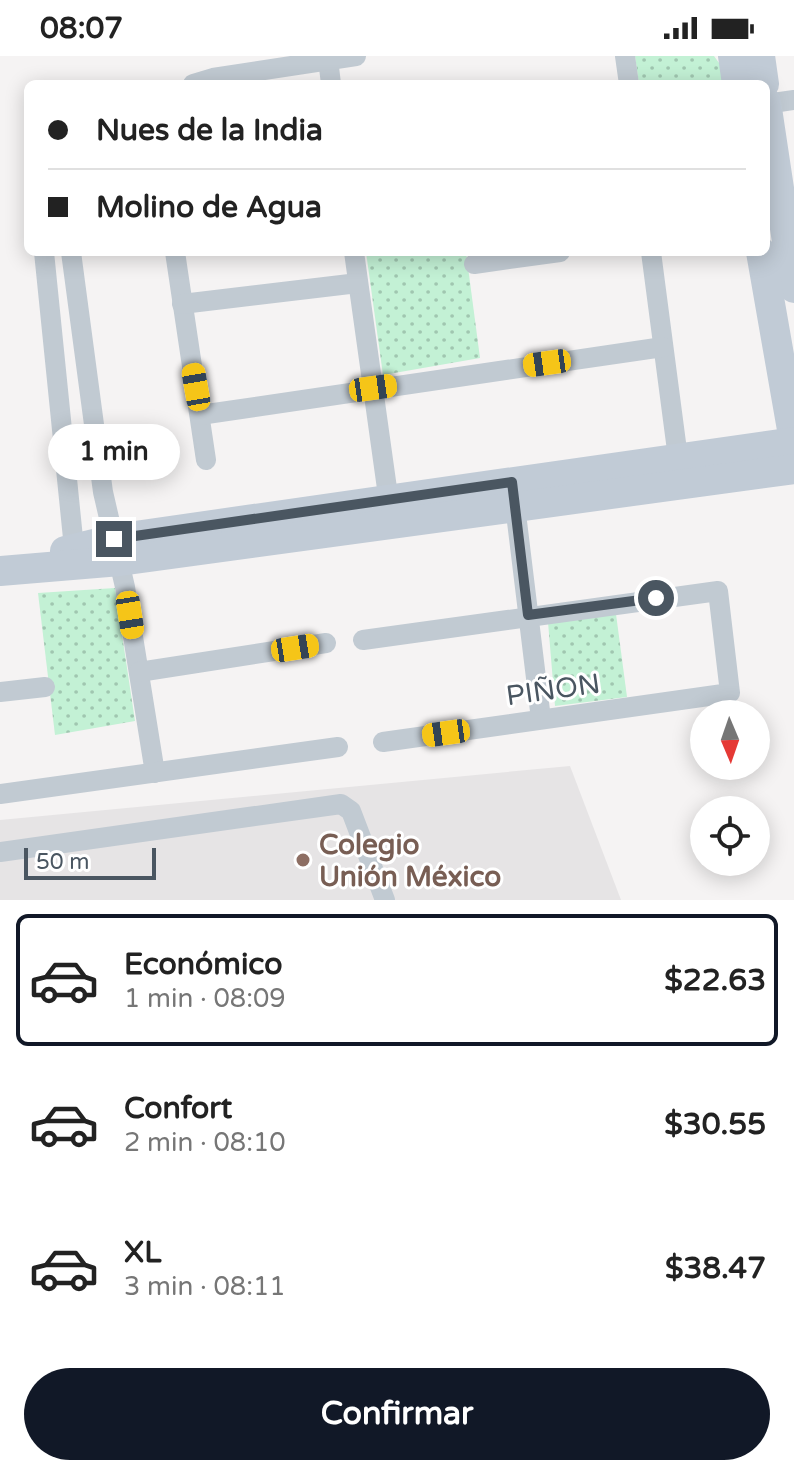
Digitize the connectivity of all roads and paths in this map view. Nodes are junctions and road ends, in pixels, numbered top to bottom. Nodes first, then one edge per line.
1 (210, 56) edge
2 (356, 56) edge
3 (625, 56) edge
4 (733, 56) edge
5 (760, 56) edge
6 (328, 59) junction
7 (203, 80) edge
8 (209, 80) edge
9 (331, 80) edge
10 (628, 80) edge
11 (736, 80) edge
12 (763, 80) edge
13 (794, 100) edge
14 (770, 103) edge
15 (770, 129) edge
16 (44, 256) edge
17 (72, 256) edge
18 (176, 256) edge
19 (355, 256) edge
20 (531, 256) edge
21 (652, 256) edge
22 (762, 256) edge
23 (474, 264) dead end
24 (358, 283) junction
25 (794, 288) edge
26 (182, 304) junction
27 (663, 347) junction
28 (91, 388) junction
29 (373, 388) junction
30 (58, 389) junction
31 (200, 415) junction
32 (794, 441) edge
33 (678, 458) junction
34 (206, 460) dead end
35 (794, 469) edge
36 (513, 494) junction
37 (390, 511) junction
38 (117, 550) junction
39 (75, 556) junction
40 (0, 571) edge
41 (528, 615) junction
42 (363, 640) dead end
43 (326, 643) dead end
44 (139, 672) junction
45 (45, 687) dead end
46 (0, 692) edge
47 (541, 719) junction
48 (383, 742) dead end
49 (338, 747) dead end
50 (155, 773) junction
51 (0, 794) edge
52 (0, 852) edge
53 (385, 900) edge

1 - 7 street
2 - 6 street
3 - 10 street
4 - 11 street
5 - 12 street
6 - 8 street
6 - 9 street
13 - 14 street
15 - 25 street
16 - 30 street
17 - 28 street
18 - 26 street
19 - 24 street
20 - 23 street
21 - 27 street
22 - 32 street
24 - 26 street
24 - 29 street
26 - 31 street
27 - 29 street
27 - 33 street
28 - 30 street
28 - 38 street
29 - 31 street
29 - 37 street
30 - 39 street
31 - 34 street
32 - 33 street
33 - 36 street
35 - 36 street
36 - 37 street
36 - 41 street
37 - 38 street
38 - 39 street
38 - 44 street
39 - 40 street
41 - 42 street
41 - 47 street
41 - 47 street, PIÑON
43 - 44 street
44 - 50 street
45 - 46 street
47 - 48 street, PIÑON
49 - 50 street
50 - 51 street
52 - 53 street

